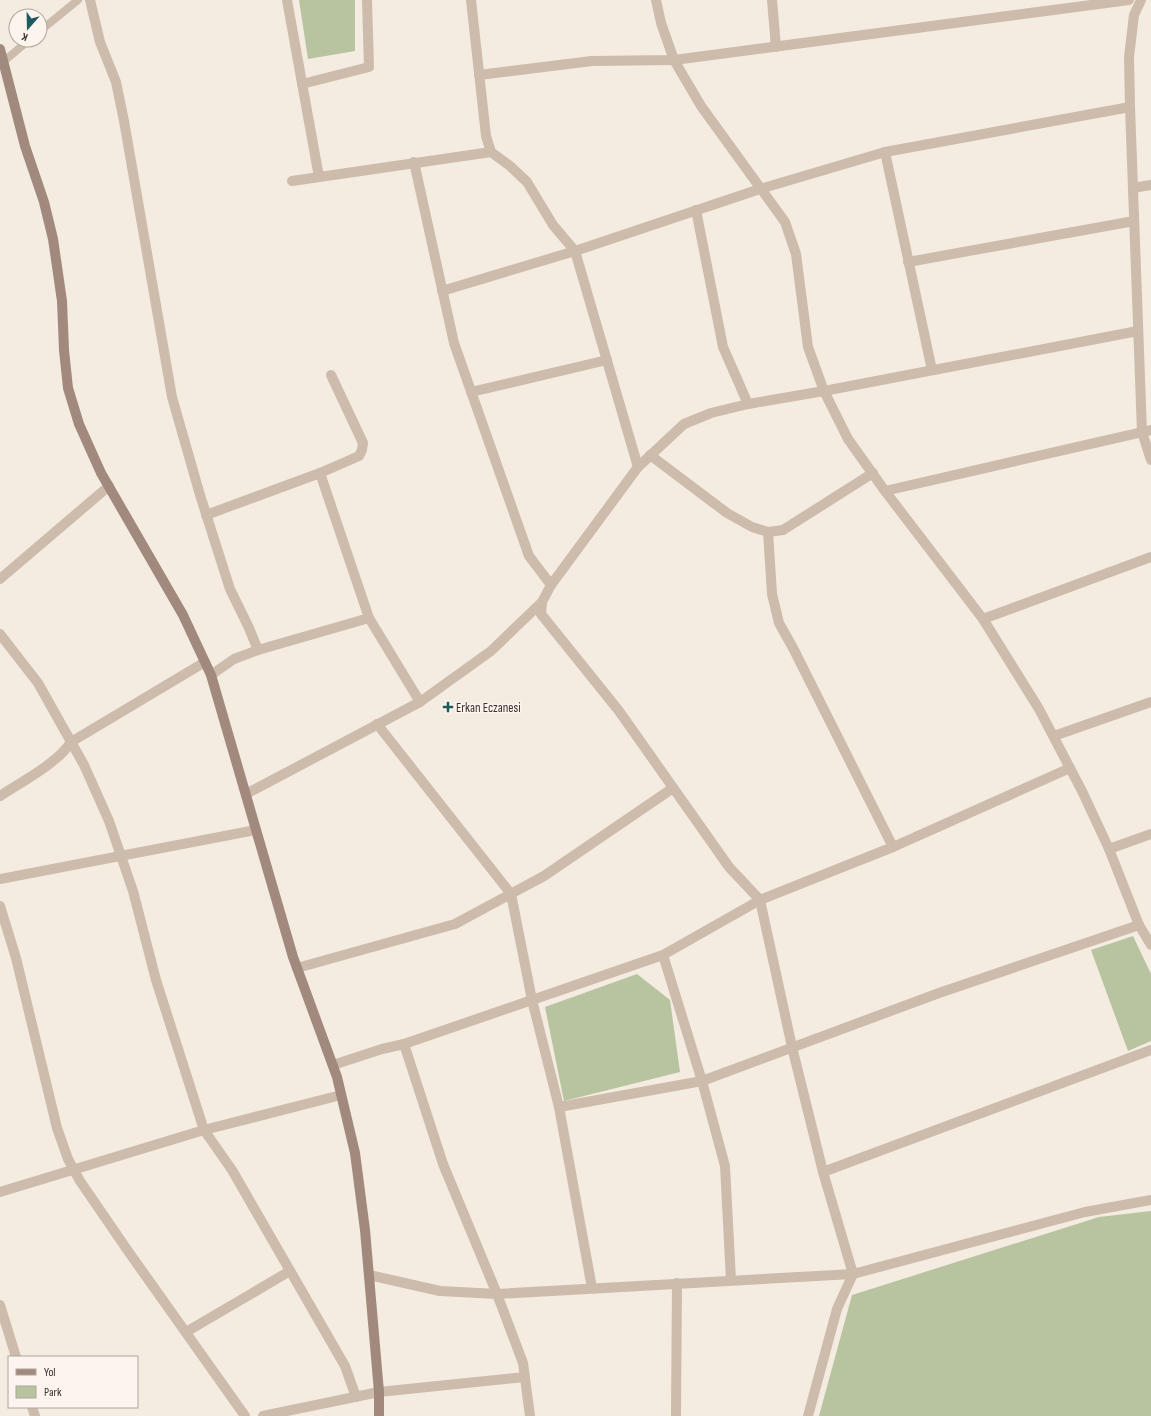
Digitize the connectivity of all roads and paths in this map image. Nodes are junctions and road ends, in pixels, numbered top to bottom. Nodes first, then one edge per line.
1 (78, 0) edge
2 (90, 0) edge
3 (287, 0) edge
4 (367, 0) edge
5 (472, 0) edge
6 (656, 0) edge
7 (772, 0) edge
8 (1129, 0) edge
9 (1141, 0) edge
10 (48, 24) edge
11 (776, 47) junction
12 (19, 48) edge
13 (0, 49) edge
14 (674, 60) junction
15 (1, 63) edge
16 (479, 75) junction
17 (302, 84) junction
18 (1130, 107) junction
19 (492, 152) junction
20 (885, 152) junction
21 (414, 162) junction
22 (319, 177) junction
23 (292, 180) dead end
24 (1151, 185) edge
25 (1133, 188) junction
26 (760, 189) junction
27 (696, 210) junction
28 (1134, 221) junction
29 (575, 251) junction
30 (908, 262) junction
31 (442, 291) junction
32 (1138, 331) junction
33 (607, 360) junction
34 (932, 370) junction
35 (331, 375) dead end
36 (824, 391) junction
37 (471, 392) junction
38 (748, 404) junction
39 (1146, 431) edge
40 (650, 455) junction
41 (1151, 460) edge
42 (638, 467) junction
43 (872, 473) junction
44 (320, 474) junction
45 (109, 486) junction
46 (885, 491) junction
47 (206, 514) junction
48 (768, 532) junction
49 (1151, 557) edge
50 (0, 579) edge
51 (551, 586) junction
52 (542, 602) junction
53 (369, 618) junction
54 (983, 619) junction
55 (0, 634) edge
56 (258, 650) junction
57 (205, 662) junction
58 (211, 676) junction
59 (420, 702) junction
60 (1151, 702) edge
61 (377, 724) junction
62 (1054, 736) junction
63 (71, 742) junction
64 (1070, 768) junction
65 (673, 788) junction
66 (246, 794) junction
67 (0, 796) edge
68 (256, 830) junction
69 (1151, 834) edge
70 (892, 848) junction
71 (1108, 849) junction
72 (121, 856) junction
73 (0, 879) edge
74 (511, 894) junction
75 (760, 900) junction
76 (0, 906) edge
77 (1140, 925) junction
78 (1151, 945) edge
79 (664, 955) junction
80 (297, 968) junction
81 (532, 1000) junction
82 (404, 1044) junction
83 (792, 1048) junction
84 (1151, 1050) edge
85 (332, 1065) junction
86 (702, 1081) junction
87 (341, 1096) junction
88 (559, 1107) junction
89 (204, 1130) junction
90 (74, 1170) junction
91 (823, 1172) junction
92 (0, 1192) edge
93 (1151, 1200) edge
94 (290, 1271) junction
95 (853, 1274) junction
96 (368, 1275) junction
97 (731, 1280) junction
98 (677, 1283) junction
99 (592, 1288) junction
100 (497, 1294) junction
101 (0, 1305) edge
102 (186, 1332) junction
103 (16, 1356) edge
104 (525, 1377) junction
105 (379, 1392) junction
106 (356, 1397) junction
107 (245, 1416) edge
108 (264, 1416) edge
109 (379, 1416) edge
110 (530, 1416) edge
111 (676, 1416) edge
112 (808, 1416) edge

1 - 10 lane
2 - 47 street
3 - 17 street
4 - 17 street
5 - 16 street
6 - 14 street
7 - 11 street
8 - 11 street
9 - 18 street
11 - 14 street
12 - 15 lane
13 - 15 main road
14 - 16 street
14 - 26 street
15 - 45 main road
16 - 19 street
17 - 22 street
18 - 20 street
18 - 25 street
19 - 21 street
19 - 29 street
20 - 26 street
20 - 30 street
21 - 22 street
21 - 31 street
22 - 23 street
24 - 25 street
25 - 28 street
26 - 27 street
26 - 36 street
27 - 29 street
27 - 38 street
28 - 30 street
28 - 32 street
29 - 31 street
29 - 33 street
30 - 34 street
31 - 37 street
32 - 34 street
32 - 39 street
33 - 37 street
33 - 42 street
34 - 36 street
35 - 44 street
36 - 38 street
36 - 43 street
37 - 51 street
38 - 40 street
39 - 41 street
39 - 46 street
40 - 42 street
40 - 48 street
42 - 51 street
43 - 46 street
43 - 48 street
44 - 47 street
44 - 53 street
45 - 50 street
45 - 57 main road
46 - 54 street
47 - 56 street
48 - 70 street
49 - 54 street
51 - 52 street
52 - 59 street
52 - 65 street
53 - 56 street
53 - 59 street
54 - 62 street
55 - 63 street
56 - 58 street
57 - 58 main road
57 - 63 street
58 - 66 main road
59 - 61 street
60 - 62 street
61 - 66 street
61 - 74 street
62 - 64 street
63 - 67 street
63 - 72 street
64 - 70 street
64 - 71 street
65 - 74 street
65 - 75 street
66 - 68 main road
68 - 72 street
68 - 80 main road
69 - 71 street
70 - 75 street
71 - 77 street
72 - 73 street
72 - 89 street
74 - 80 street
74 - 81 street
75 - 79 street
75 - 83 street
76 - 90 street
77 - 78 street
77 - 83 street
79 - 81 street
79 - 86 street
80 - 85 main road
81 - 82 street
81 - 88 street
82 - 85 street
82 - 100 street
83 - 86 street
83 - 91 street
84 - 91 street
85 - 87 main road
86 - 88 street
86 - 97 street
87 - 89 street
87 - 96 main road
88 - 99 street
89 - 90 street
89 - 94 street
90 - 92 street
90 - 102 street
91 - 95 street
93 - 95 street
94 - 102 street
94 - 106 street
95 - 97 street
95 - 112 street
96 - 100 street
96 - 105 main road
97 - 98 street
98 - 99 street
98 - 111 street
99 - 100 street
100 - 104 street
101 - 103 street
102 - 107 street
104 - 105 street
104 - 110 street
105 - 106 street
105 - 109 main road
106 - 108 street

